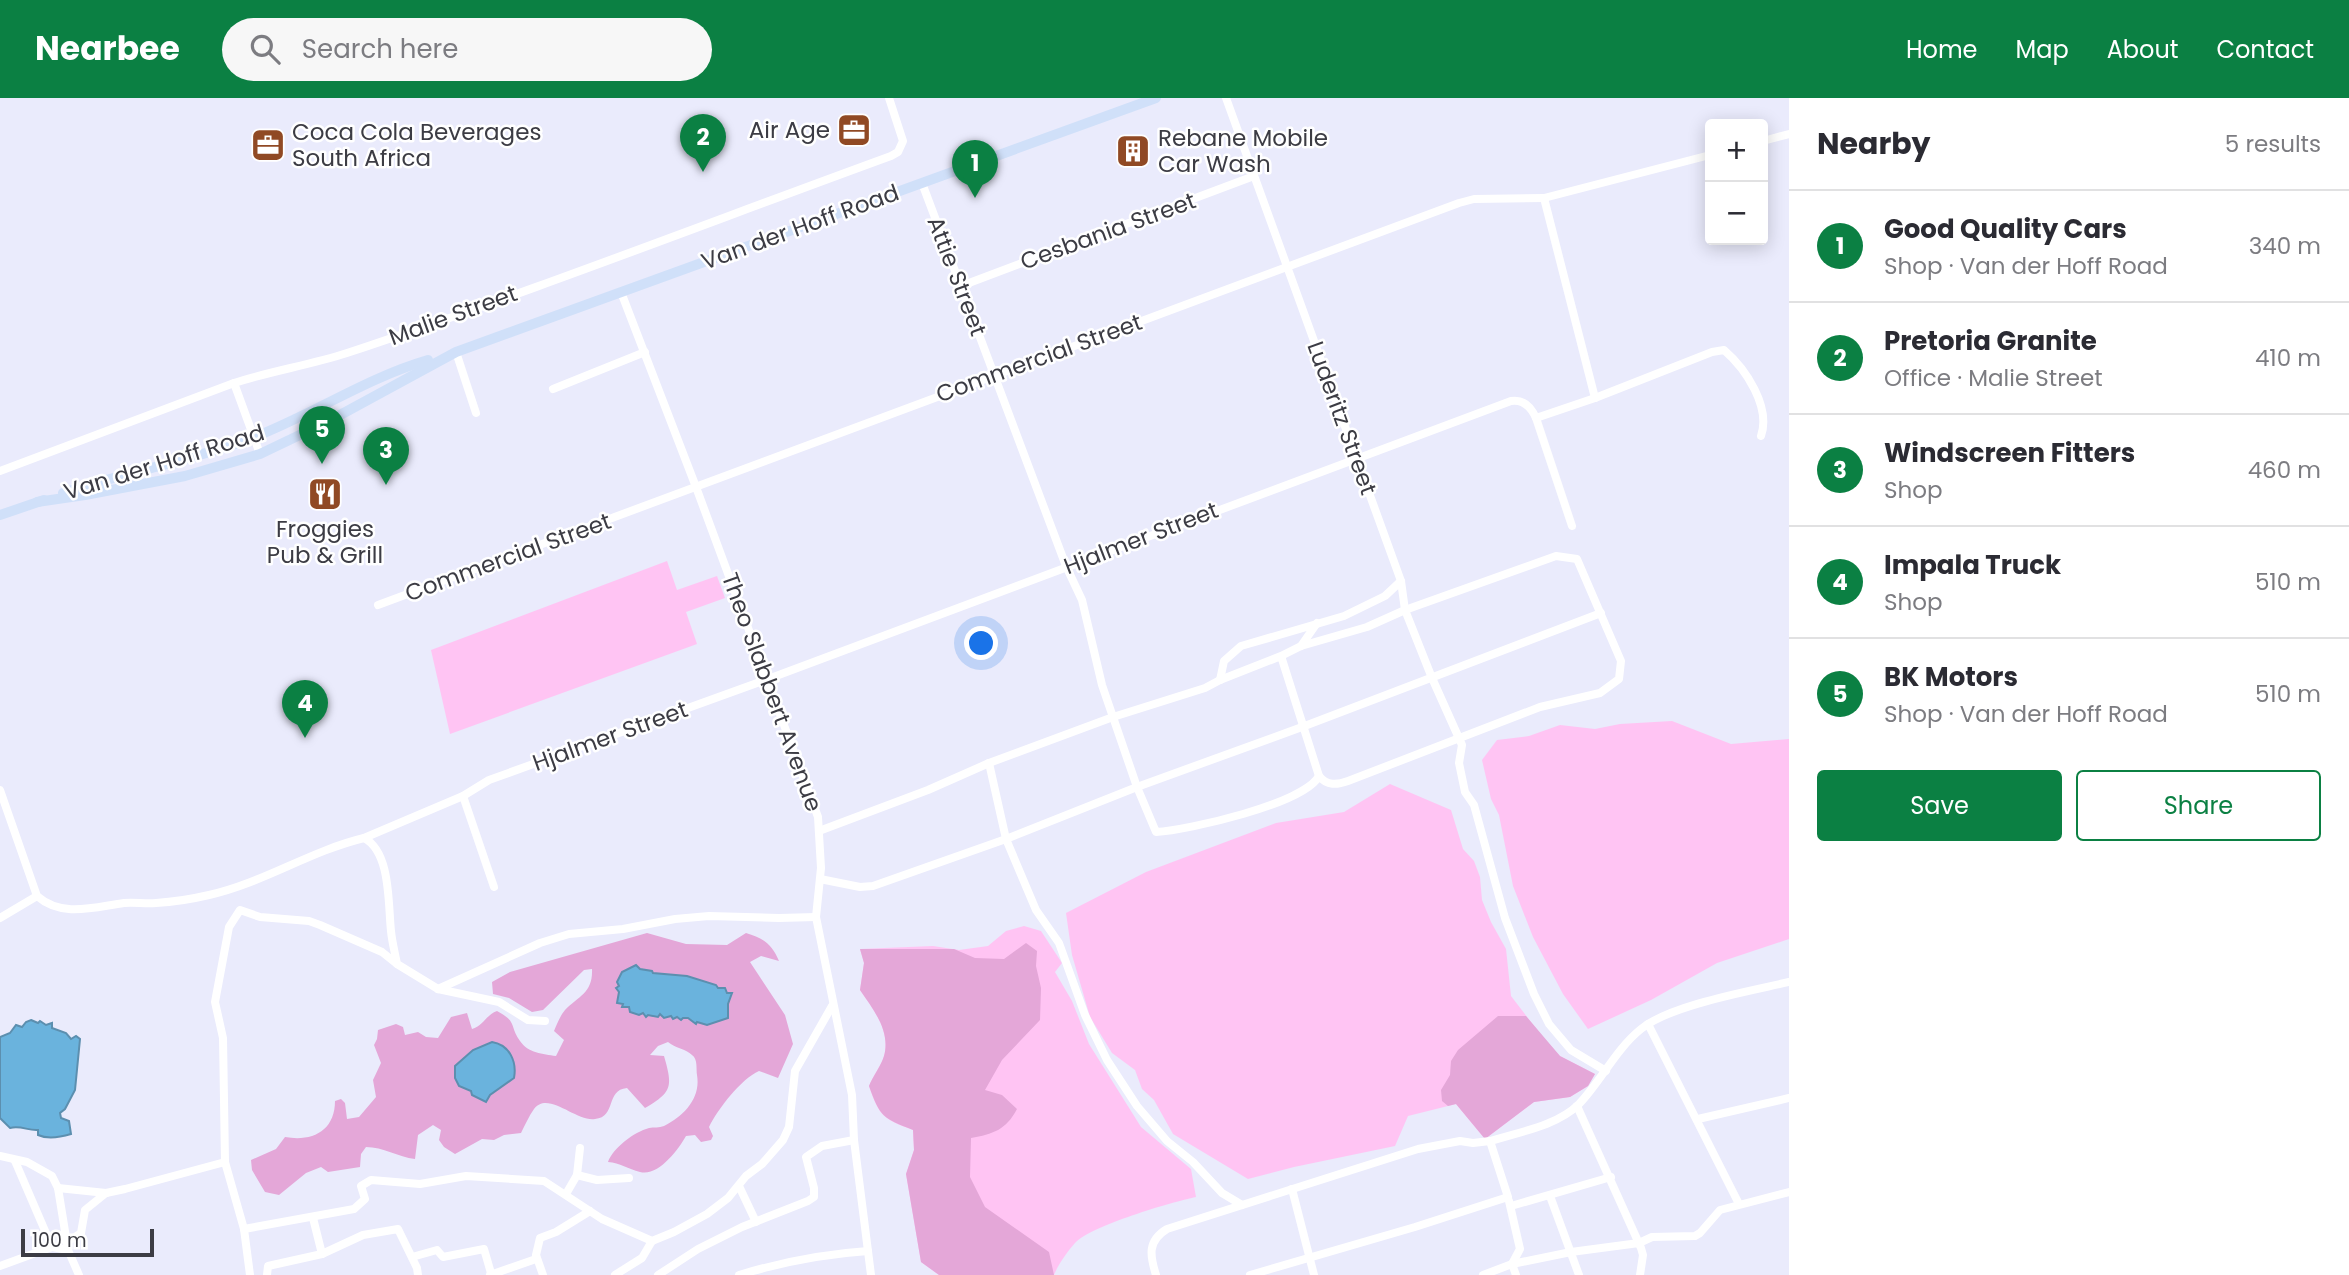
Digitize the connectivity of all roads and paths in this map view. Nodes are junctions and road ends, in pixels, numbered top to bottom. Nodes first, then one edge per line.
1 (890, 98) edge
2 (1156, 98) edge
3 (1226, 98) edge
4 (1789, 134) edge
5 (1768, 140) edge
6 (1705, 156) edge
7 (1255, 176) junction
8 (922, 183) junction
9 (1544, 198) junction
10 (1287, 266) junction
11 (961, 286) junction
12 (621, 292) junction
13 (456, 352) junction
14 (645, 352) junction
15 (445, 357) junction
16 (994, 374) junction
17 (234, 383) junction
18 (553, 389) dead end
19 (1595, 398) junction
20 (476, 413) dead end
21 (1536, 418) junction
22 (1761, 436) dead end
23 (254, 437) junction
24 (260, 454) junction
25 (1357, 457) junction
26 (0, 471) edge
27 (696, 487) junction
28 (37, 502) junction
29 (0, 516) edge
30 (1572, 526) dead end
31 (1066, 566) junction
32 (1401, 581) junction
33 (379, 605) dead end
34 (1405, 610) junction
35 (1601, 613) junction
36 (1317, 623) junction
37 (1301, 646) junction
38 (1281, 656) junction
39 (768, 678) junction
40 (1432, 678) junction
41 (1220, 680) junction
42 (1113, 717) junction
43 (1302, 727) junction
44 (1458, 737) junction
45 (989, 763) junction
46 (1319, 776) junction
47 (1137, 787) junction
48 (0, 790) edge
49 (463, 796) junction
50 (819, 831) junction
51 (363, 838) junction
52 (1006, 839) junction
53 (820, 878) junction
54 (494, 887) dead end
55 (37, 896) junction
56 (816, 917) junction
57 (0, 918) edge
58 (397, 964) junction
59 (1789, 982) edge
60 (438, 989) junction
61 (832, 1006) junction
62 (545, 1021) dead end
63 (1648, 1024) junction
64 (1606, 1071) junction
65 (1789, 1098) edge
66 (1577, 1105) junction
67 (1698, 1119) junction
68 (854, 1140) junction
69 (1490, 1141) junction
70 (580, 1147) dead end
71 (0, 1156) edge
72 (15, 1161) junction
73 (225, 1162) junction
74 (578, 1175) junction
75 (1611, 1177) junction
76 (629, 1178) dead end
77 (739, 1186) junction
78 (58, 1188) junction
79 (1292, 1189) junction
80 (1789, 1192) edge
81 (106, 1193) junction
82 (566, 1194) junction
83 (1550, 1195) junction
84 (1509, 1202) junction
85 (1739, 1204) junction
86 (1242, 1205) junction
87 (590, 1211) junction
88 (313, 1218) junction
89 (756, 1222) junction
90 (244, 1229) junction
91 (652, 1241) junction
92 (1639, 1243) junction
93 (68, 1246) junction
94 (52, 1247) junction
95 (868, 1251) junction
96 (1571, 1252) junction
97 (322, 1254) junction
98 (412, 1257) junction
99 (1310, 1258) junction
100 (536, 1259) junction
101 (1512, 1264) junction
102 (0, 1266) edge
103 (251, 1274) edge
104 (490, 1274) edge
105 (1642, 1274) edge
106 (79, 1275) edge
107 (267, 1275) edge
108 (418, 1275) edge
109 (543, 1275) edge
110 (615, 1275) edge
111 (657, 1275) edge
112 (739, 1275) edge
113 (871, 1275) edge
114 (1156, 1275) edge
115 (1250, 1275) edge
116 (1314, 1275) edge
117 (1483, 1275) edge
118 (1516, 1275) edge
119 (1579, 1275) edge

1 - 17 street, Malie Street
2 - 8 main road, Van der Hoff Road
3 - 7 street, Luderitz Street
4 - 5 street
6 - 9 street, Commercial Street
7 - 10 street, Luderitz Street
7 - 11 street, Cesbania Street
8 - 11 street, Attie Street
8 - 12 main road, Van der Hoff Road
9 - 10 street, Commercial Street
9 - 19 street
10 - 16 street, Commercial Street
10 - 25 street, Luderitz Street
11 - 16 street, Attie Street
12 - 13 main road, Van der Hoff Road
12 - 14 street, Theo Slabbert Avenue
13 - 15 main road, Van der Hoff Road
13 - 20 street
14 - 18 street
14 - 27 street, Theo Slabbert Avenue
15 - 23 main road, Van der Hoff Road
15 - 24 main road, Van der Hoff Road
16 - 27 street, Commercial Street
16 - 31 street, Attie Street
17 - 23 street
17 - 26 street, Malie Street
19 - 21 street
19 - 22 street
21 - 25 street, Hjalmer Street
21 - 30 street
23 - 24 street
23 - 28 main road, Van der Hoff Road
24 - 28 main road, Van der Hoff Road
25 - 31 street, Hjalmer Street
25 - 32 street, Luderitz Street
27 - 33 street, Commercial Street
27 - 39 street, Theo Slabbert Avenue
28 - 29 main road, Van der Hoff Road
31 - 39 street, Hjalmer Street
31 - 42 street, Attie Street
32 - 34 street, Luderitz Street
32 - 36 street
34 - 35 street
34 - 37 street
34 - 40 street, Luderitz Street
35 - 40 street
35 - 44 street
36 - 37 street
36 - 41 street
37 - 38 street
38 - 41 street
38 - 43 street
39 - 49 street, Hjalmer Street
39 - 50 street, Theo Slabbert Avenue
40 - 43 street
40 - 44 street, Luderitz Street
41 - 42 street
42 - 45 street
42 - 47 street, Attie Street
43 - 46 street
43 - 47 street
44 - 46 street
44 - 64 street, Luderitz Street
45 - 50 street
45 - 52 street
46 - 47 street, Attie Street
47 - 52 street
48 - 55 street
49 - 51 street, Hjalmer Street
49 - 54 street
50 - 53 street, Theo Slabbert Avenue
51 - 55 street, Hjalmer Street
51 - 58 street
52 - 53 street
52 - 86 street
53 - 56 street, Theo Slabbert Avenue
55 - 57 street
56 - 60 street
56 - 61 street, Theo Slabbert Avenue
58 - 60 street
58 - 73 street
59 - 63 street
60 - 62 street
61 - 68 street, Theo Slabbert Avenue
61 - 77 street
63 - 64 street
63 - 67 street
64 - 66 street
65 - 67 street
66 - 69 street
66 - 75 street
67 - 85 street
68 - 89 street
68 - 95 street, Theo Slabbert Avenue
69 - 79 street
69 - 84 street
70 - 74 street
71 - 72 street
72 - 78 street
72 - 94 street
73 - 81 street
73 - 90 street
74 - 76 street
74 - 82 street
75 - 83 street
75 - 92 street
77 - 89 street
77 - 91 street
78 - 81 street
78 - 93 street
79 - 86 street
79 - 99 street
80 - 85 street
81 - 93 street
82 - 87 street
82 - 88 street
83 - 84 street
83 - 96 street
84 - 99 street
84 - 101 street
85 - 92 street
86 - 114 street
87 - 91 street
87 - 100 street
88 - 90 street
88 - 97 street
89 - 111 street
90 - 103 street
91 - 110 street
92 - 96 street
92 - 105 street
93 - 94 street
93 - 106 street
94 - 102 street
95 - 112 street
95 - 113 street, Theo Slabbert Avenue
96 - 101 street
96 - 119 street
97 - 98 street
97 - 107 street
98 - 104 street
98 - 108 street
99 - 115 street
99 - 116 street
100 - 104 street
100 - 109 street
101 - 117 street
101 - 118 street

